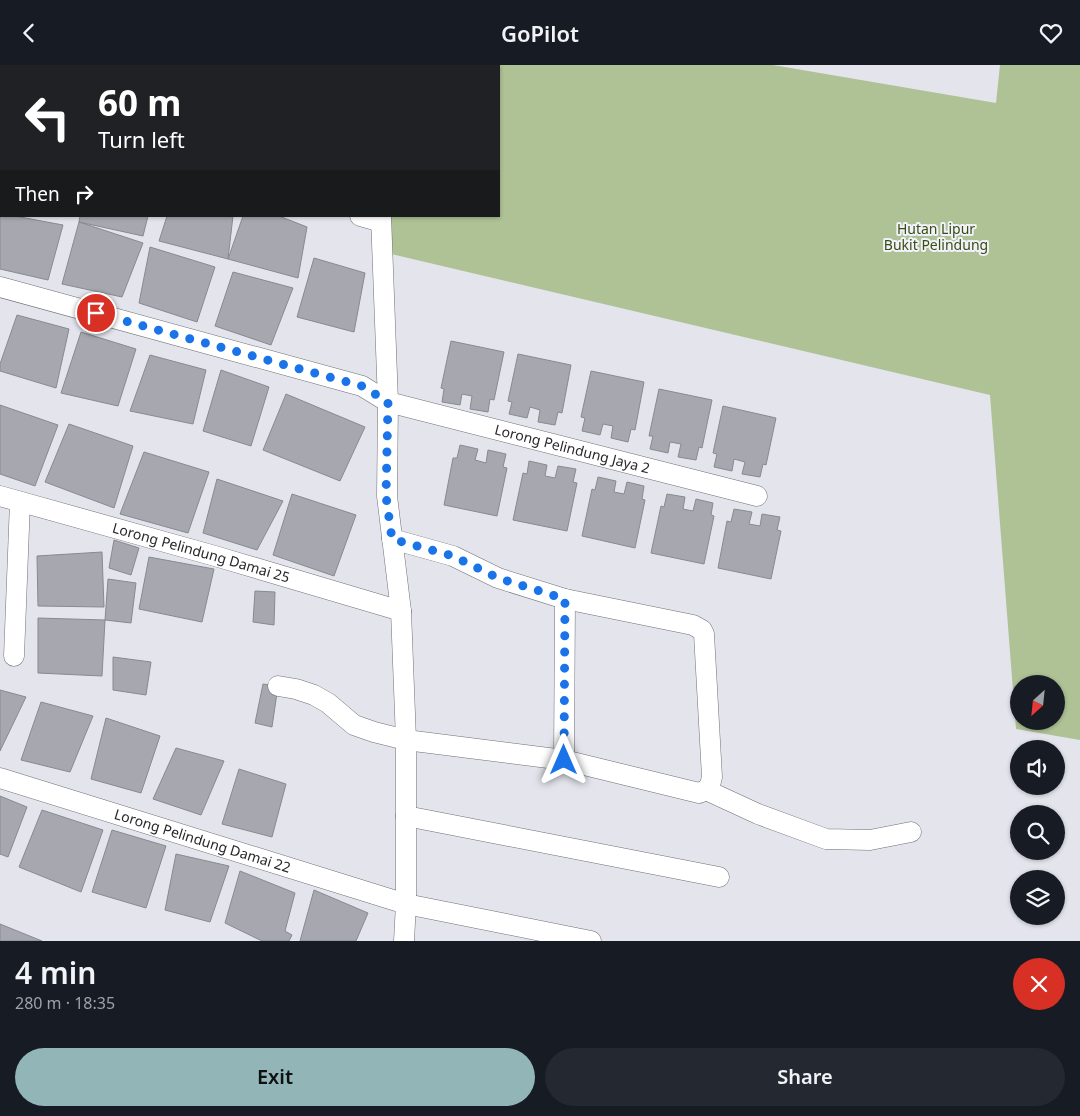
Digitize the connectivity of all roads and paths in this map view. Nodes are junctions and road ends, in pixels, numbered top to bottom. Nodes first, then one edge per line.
1 (367, 217) edge
2 (381, 219) edge
3 (0, 287) edge
4 (388, 402) junction
5 (0, 496) edge
6 (757, 496) dead end
7 (20, 501) junction
8 (392, 539) junction
9 (565, 599) junction
10 (401, 611) junction
11 (14, 657) dead end
12 (278, 686) dead end
13 (406, 740) junction
14 (564, 760) junction
15 (0, 778) edge
16 (706, 790) junction
17 (406, 816) junction
18 (911, 832) dead end
19 (719, 877) dead end
20 (406, 904) junction
21 (404, 941) edge
22 (591, 941) edge

1 - 2 street
2 - 4 street
3 - 4 street, Lorong Pelindung Jaya 2
4 - 6 street, Lorong Pelindung Jaya 2
4 - 8 street
5 - 7 street, Lorong Pelindung Damai 25
7 - 10 street, Lorong Pelindung Damai 25
7 - 11 street
8 - 9 street
8 - 10 street
9 - 14 street
9 - 16 street
10 - 13 street
12 - 13 street
13 - 14 street
13 - 17 street
14 - 16 street
15 - 20 street, Lorong Pelindung Damai 22
16 - 18 street
17 - 19 street
17 - 20 street
20 - 21 street
20 - 22 street, Lorong Pelindung Damai 22

